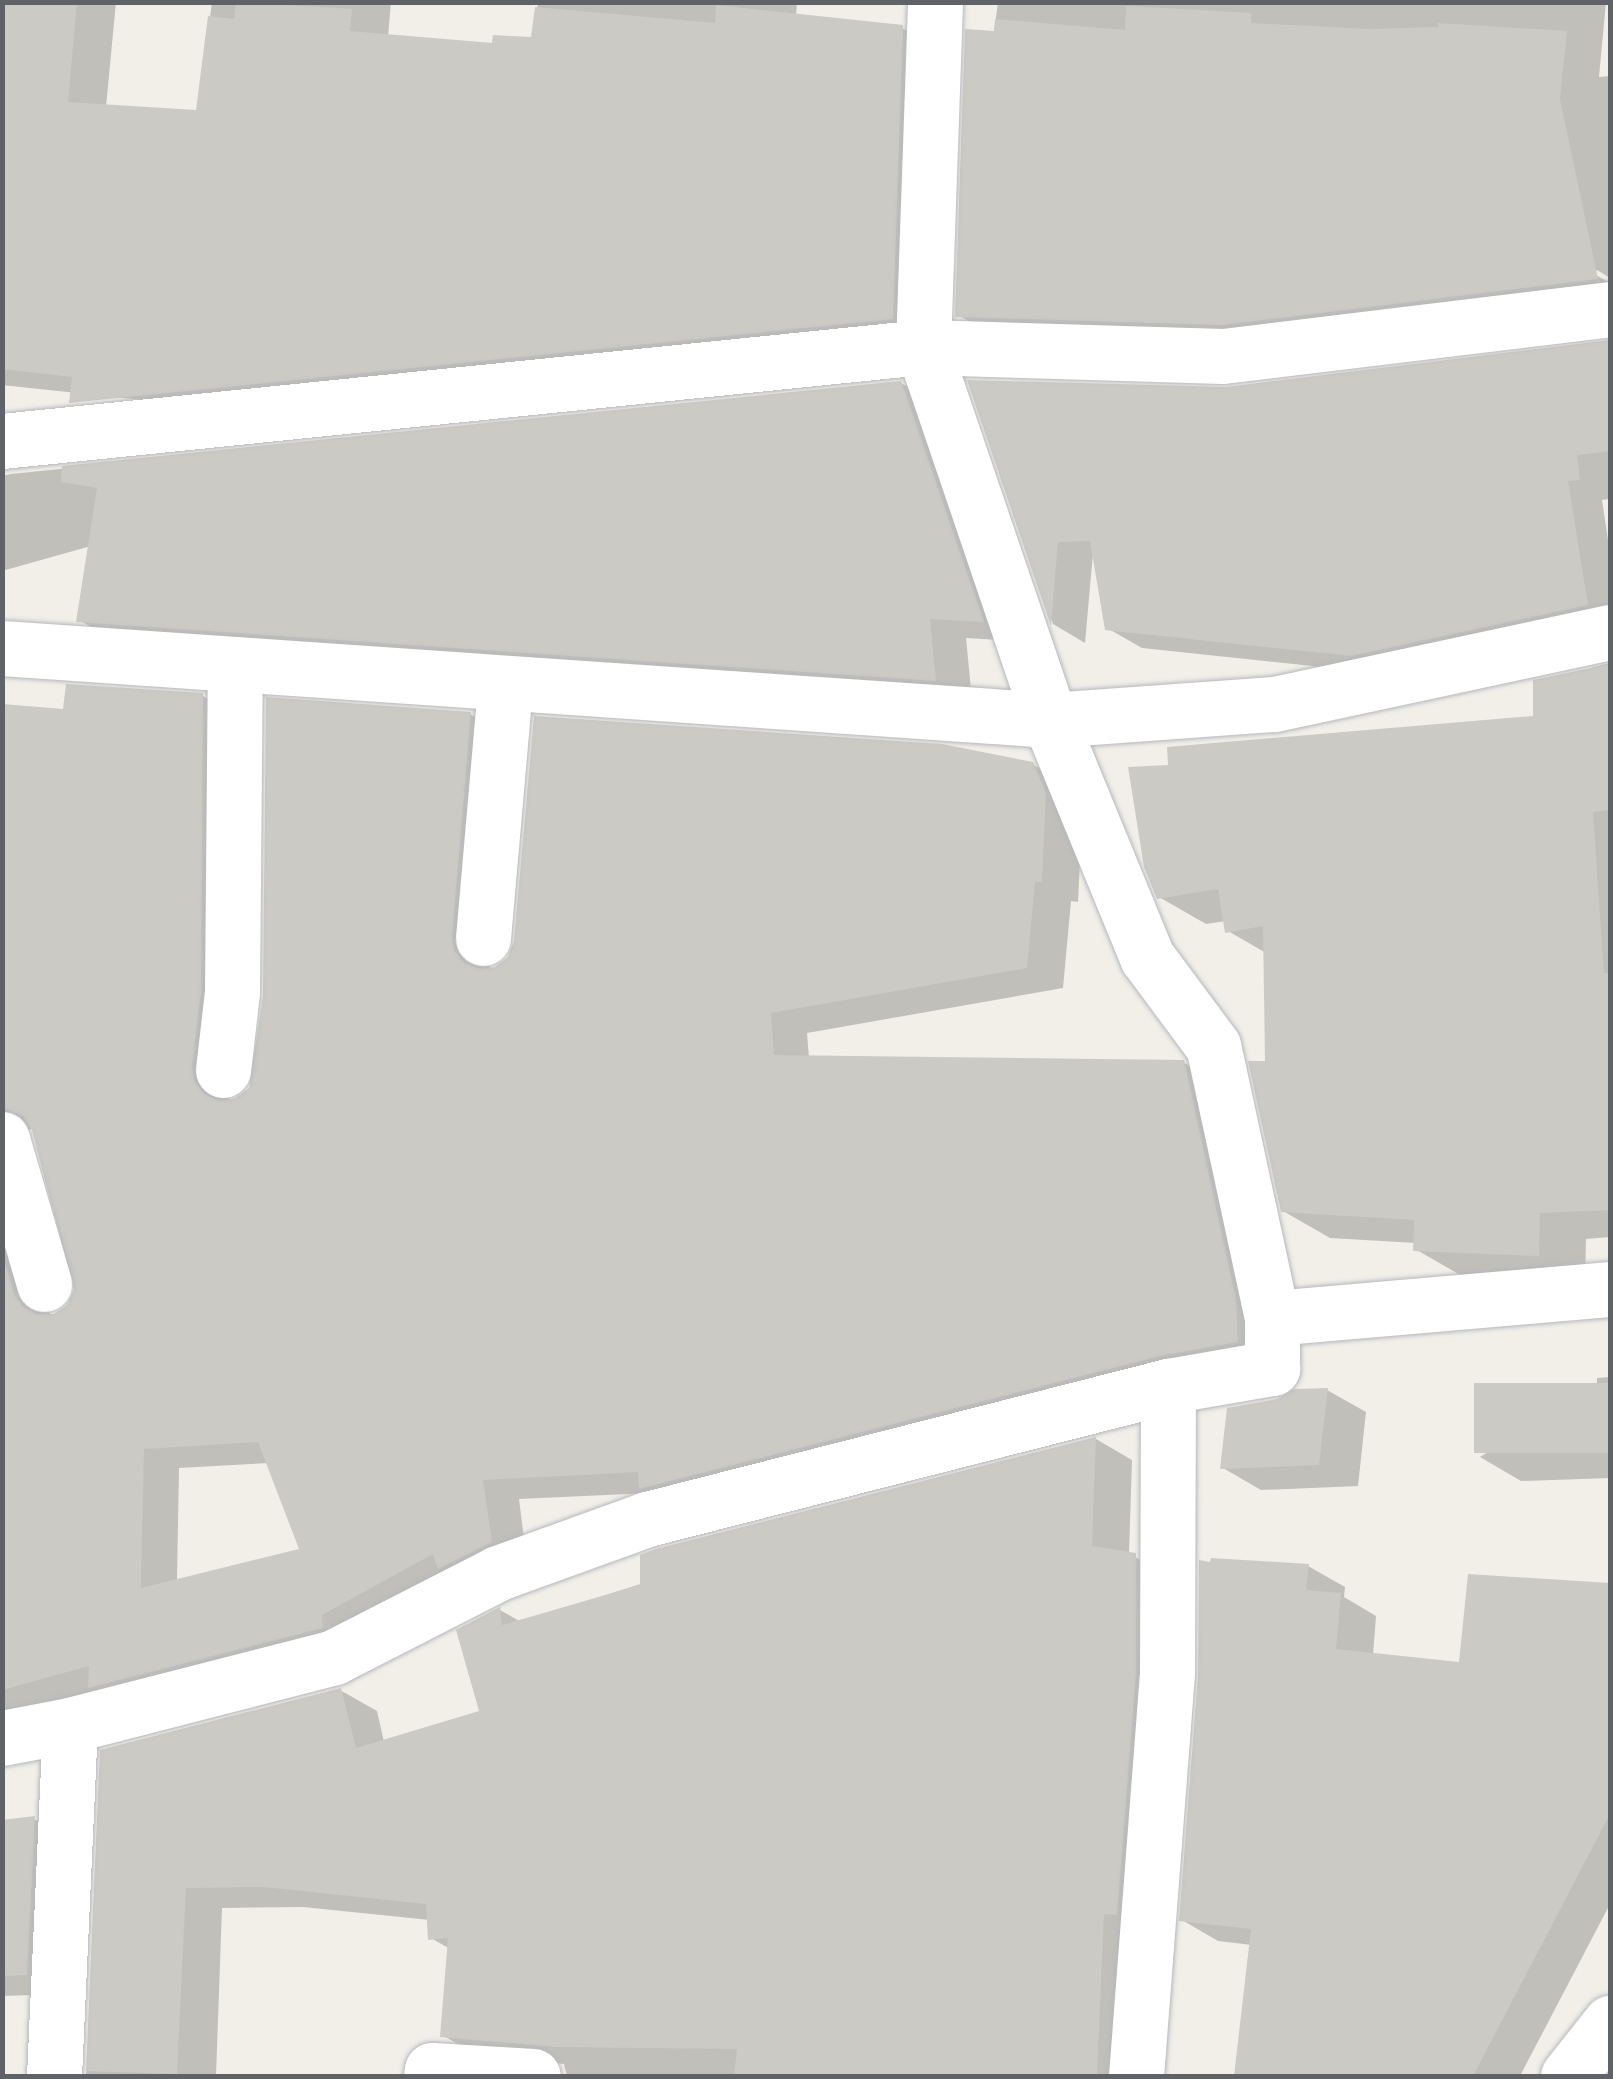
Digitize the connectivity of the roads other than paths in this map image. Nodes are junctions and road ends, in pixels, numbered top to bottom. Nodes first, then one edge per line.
1 (935, 2) edge
2 (1610, 309) edge
3 (923, 347) junction
4 (2, 441) edge
5 (1610, 632) edge
6 (2, 648) edge
7 (235, 664) junction
8 (505, 684) junction
9 (1050, 720) junction
10 (484, 938) dead end
11 (223, 1070) dead end
12 (2, 1139) edge
13 (44, 1284) dead end
14 (1610, 1289) edge
15 (1272, 1318) junction
16 (1168, 1386) junction
17 (70, 1725) junction
18 (2, 1738) edge
19 (1610, 2022) edge
20 (54, 2076) edge
21 (431, 2076) edge
22 (532, 2076) edge
23 (1136, 2076) edge
24 (1568, 2076) edge

1 - 3 street
2 - 3 street
3 - 4 street
3 - 9 street
5 - 9 street
6 - 7 street
7 - 8 street
7 - 11 street
8 - 9 street
8 - 10 street
9 - 15 street
12 - 13 street
14 - 15 street
15 - 16 street
16 - 17 street
16 - 23 street
17 - 18 street
17 - 20 street
19 - 24 street
21 - 22 street

